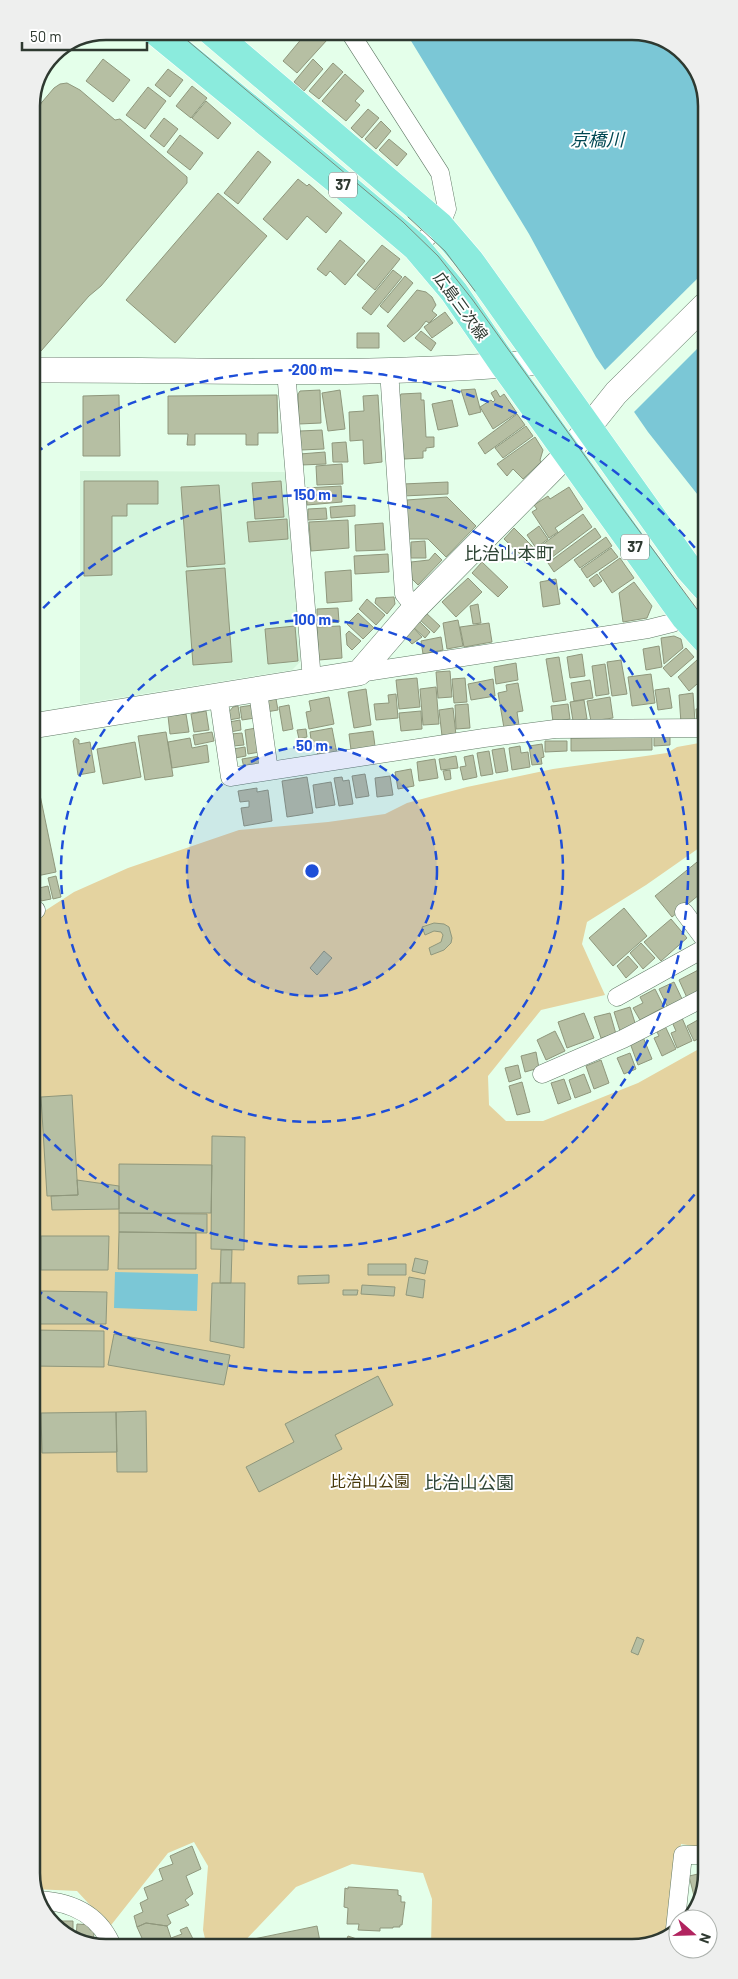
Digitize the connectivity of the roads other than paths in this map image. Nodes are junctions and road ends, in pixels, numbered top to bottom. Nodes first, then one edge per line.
1 (165, 40) edge
2 (222, 40) edge
3 (355, 40) edge
4 (440, 226) junction
5 (416, 247) junction
6 (698, 312) edge
7 (540, 362) junction
8 (504, 365) junction
9 (40, 370) edge
10 (389, 370) junction
11 (286, 371) junction
12 (590, 426) junction
13 (568, 453) junction
14 (698, 578) edge
15 (415, 608) junction
16 (685, 617) junction
17 (698, 631) edge
18 (359, 673) junction
19 (312, 680) junction
20 (218, 696) junction
21 (259, 699) dead end
22 (40, 725) edge
23 (698, 728) edge
24 (269, 771) junction
25 (684, 912) dead end
26 (698, 931) edge
27 (698, 952) edge
28 (617, 997) dead end
29 (698, 1001) edge
30 (542, 1074) dead end
31 (698, 1855) edge
32 (46, 1900) edge
33 (677, 1909) edge
34 (109, 1939) edge

1 - 5 main road, 広島三次線 / 37
2 - 4 main road, 広島三次線 / 37
3 - 4 street
4 - 5 street
4 - 7 main road, 広島三次線 / 37
5 - 8 main road, 広島三次線 / 37
6 - 12 street
7 - 8 street
7 - 12 main road, 広島三次線 / 37
8 - 10 street
8 - 13 main road, 広島三次線 / 37
9 - 11 street
10 - 11 street
10 - 15 street
11 - 19 street
12 - 13 street
12 - 14 main road, 広島三次線 / 37
13 - 15 street
13 - 16 main road, 広島三次線 / 37
15 - 18 street
16 - 17 main road, 広島三次線 / 37
16 - 18 street
18 - 19 street
19 - 20 street
20 - 22 street
20 - 24 street
21 - 24 street
23 - 24 street
25 - 26 street
27 - 28 street
29 - 30 street
31 - 33 street
32 - 34 street

